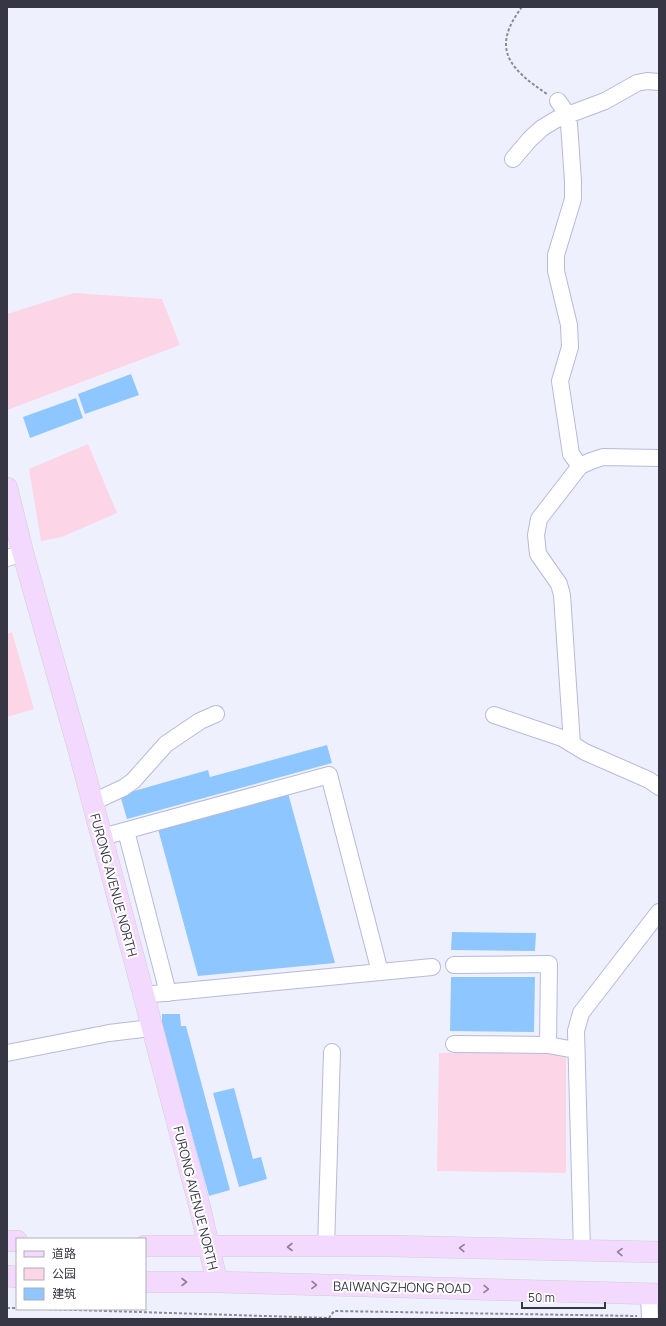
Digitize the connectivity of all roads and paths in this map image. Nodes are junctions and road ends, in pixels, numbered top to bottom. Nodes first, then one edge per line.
1 (522, 7) edge
2 (659, 82) edge
3 (562, 108) junction
4 (513, 159) dead end
5 (657, 458) edge
6 (580, 466) junction
7 (7, 488) edge
8 (15, 555) edge
9 (216, 714) dead end
10 (494, 715) dead end
11 (572, 744) junction
12 (659, 787) edge
13 (93, 802) junction
14 (126, 831) junction
15 (102, 837) junction
16 (659, 912) edge
17 (454, 965) dead end
18 (432, 966) dead end
19 (380, 972) junction
20 (168, 993) junction
21 (143, 995) junction
22 (152, 1028) junction
23 (454, 1044) dead end
24 (548, 1045) junction
25 (575, 1050) junction
26 (332, 1052) dead end
27 (7, 1053) edge
28 (146, 1246) edge
29 (209, 1247) junction
30 (326, 1247) junction
31 (582, 1252) junction
32 (659, 1252) edge
33 (146, 1282) edge
34 (217, 1282) junction
35 (654, 1294) edge
36 (76, 1310) edge
37 (535, 1314) junction
38 (329, 1318) edge
39 (650, 1318) edge
40 (532, 1319) edge

1 - 3 path
2 - 3 street
3 - 4 street
3 - 6 street
5 - 6 street
6 - 11 street
7 - 8 main road, FURONG AVENUE NORTH
8 - 13 main road, FURONG AVENUE NORTH
9 - 13 street
10 - 11 street
11 - 12 street
13 - 15 main road, FURONG AVENUE NORTH
14 - 15 street
14 - 19 street
14 - 20 street
15 - 21 main road, FURONG AVENUE NORTH
16 - 25 street
17 - 24 street
18 - 19 street
19 - 20 street
20 - 21 street
21 - 22 main road, FURONG AVENUE NORTH
22 - 27 street
22 - 29 main road, FURONG AVENUE NORTH
23 - 24 street
24 - 25 street
25 - 31 street
26 - 30 street
28 - 29 main road
30 -> 29 main road
29 - 34 main road, FURONG AVENUE NORTH
31 -> 30 main road
32 -> 31 main road
33 -> 34 main road, BAIWANGZHONG ROAD
34 -> 35 main road, BAIWANGZHONG ROAD
35 - 39 street
36 - 38 path
37 - 38 path
37 - 39 path
37 - 40 path

